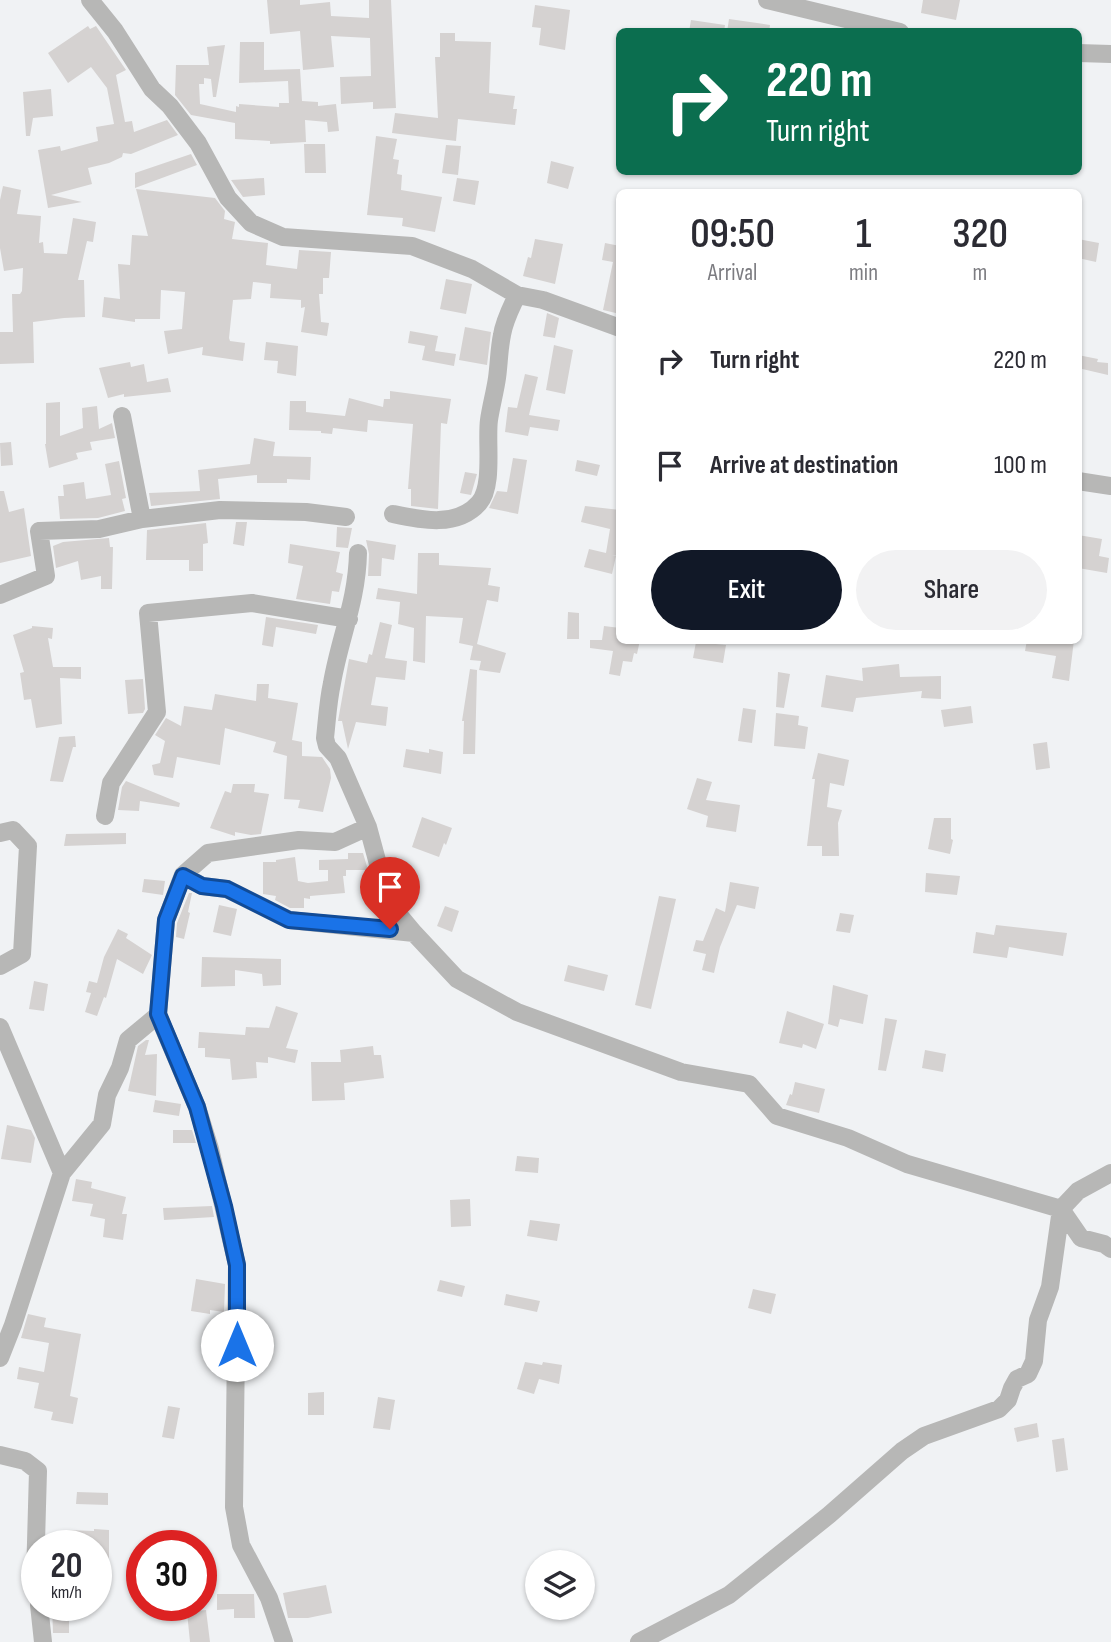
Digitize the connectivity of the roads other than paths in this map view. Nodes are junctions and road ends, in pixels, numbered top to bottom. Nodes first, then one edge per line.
1 (90, 0) edge
2 (767, 0) edge
3 (883, 28) edge
4 (1082, 53) edge
5 (1111, 54) edge
6 (517, 295) junction
7 (616, 327) edge
8 (122, 416) dead end
9 (1082, 481) edge
10 (1111, 485) edge
11 (393, 514) dead end
12 (346, 517) dead end
13 (142, 519) junction
14 (358, 553) dead end
15 (0, 595) edge
16 (349, 619) junction
17 (105, 816) dead end
18 (368, 827) junction
19 (0, 833) edge
20 (183, 876) junction
21 (414, 933) junction
22 (0, 966) edge
23 (158, 1014) junction
24 (0, 1027) edge
25 (62, 1173) junction
26 (1111, 1173) edge
27 (1061, 1209) junction
28 (1111, 1249) edge
29 (0, 1358) edge
30 (0, 1455) edge
31 (36, 1530) edge
32 (41, 1621) edge
33 (43, 1642) edge
34 (284, 1642) edge
35 (639, 1642) edge

1 - 6 street
2 - 3 street
4 - 5 street
6 - 7 street
6 - 11 street
8 - 13 street
9 - 10 street
12 - 13 street
13 - 15 street
14 - 16 street
16 - 17 street
16 - 18 street
18 - 20 street
18 - 21 street
19 - 22 street
20 - 21 street
20 - 23 street
21 - 27 street
23 - 25 street
23 - 34 street
24 - 25 street
25 - 29 street
26 - 27 street
27 - 28 street
27 - 35 street
30 - 31 street
32 - 33 street

